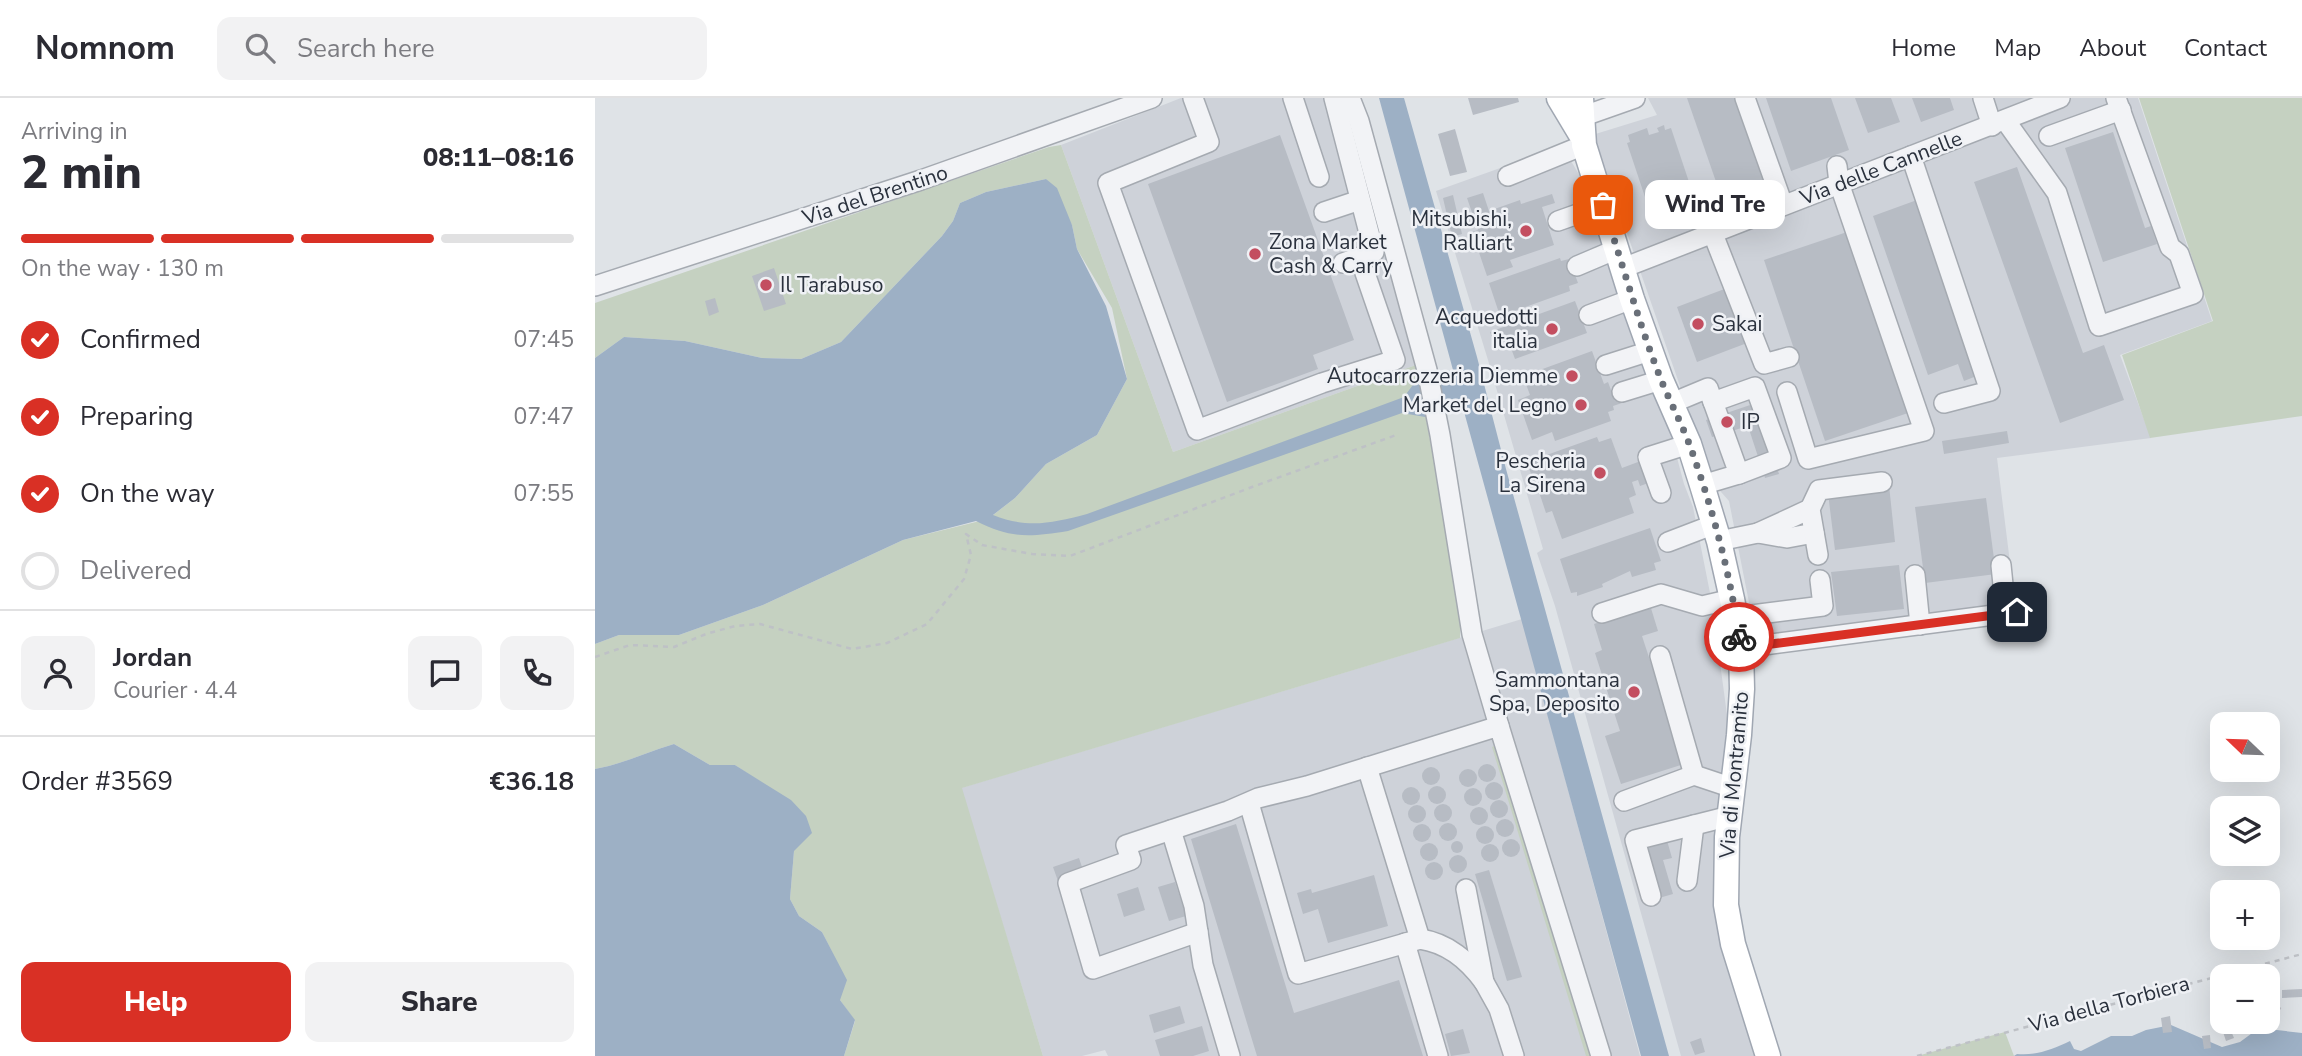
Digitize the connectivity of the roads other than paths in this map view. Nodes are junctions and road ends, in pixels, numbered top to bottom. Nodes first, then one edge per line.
1 (1153, 98) edge
2 (1193, 98) edge
3 (1293, 98) edge
4 (1334, 98) edge
5 (1350, 98) edge
6 (1559, 98) edge
7 (1745, 98) edge
8 (1983, 98) edge
9 (2060, 98) edge
10 (1628, 99) edge
11 (2119, 104) edge
12 (1999, 123) junction
13 (1582, 124) edge
14 (2049, 136) dead end
15 (1911, 156) junction
16 (1838, 175) junction
17 (1508, 176) dead end
18 (1319, 177) dead end
19 (1360, 200) junction
20 (1603, 205) junction
21 (1783, 205) junction
22 (1324, 212) dead end
23 (1558, 221) dead end
24 (1713, 234) junction
25 (1620, 259) junction
26 (1343, 262) dead end
27 (1577, 266) dead end
28 (1365, 274) dead end
29 (595, 286) edge
30 (1632, 299) junction
31 (1589, 315) dead end
32 (1650, 351) junction
33 (1789, 357) dead end
34 (1606, 365) dead end
35 (1661, 380) junction
36 (1622, 392) dead end
37 (1787, 392) dead end
38 (1713, 402) junction
39 (1672, 403) junction
40 (1944, 403) dead end
41 (1689, 444) junction
42 (1739, 474) junction
43 (1882, 482) dead end
44 (1702, 485) junction
45 (1661, 493) dead end
46 (1810, 509) junction
47 (1717, 533) junction
48 (1758, 533) junction
49 (1814, 533) junction
50 (1668, 542) dead end
51 (1818, 555) dead end
52 (2001, 565) dead end
53 (1915, 575) dead end
54 (1820, 580) dead end
55 (1734, 608) junction
56 (1602, 612) dead end
57 (1920, 625) junction
58 (1741, 648) junction
59 (1660, 656) dead end
60 (1499, 726) junction
61 (1367, 767) junction
62 (1694, 775) junction
63 (1733, 788) junction
64 (1624, 801) dead end
65 (1249, 803) junction
66 (1730, 816) junction
67 (1694, 825) junction
68 (1171, 830) junction
69 (1687, 881) dead end
70 (1465, 889) dead end
71 (1651, 896) dead end
72 (1198, 932) junction
73 (1412, 941) junction
74 (1484, 982) junction
75 (1230, 1056) edge
76 (1438, 1056) edge
77 (1514, 1056) edge
78 (1601, 1056) edge
79 (1768, 1056) edge

1 - 29 street, Via del Brentino
2 - 28 street
3 - 18 street
4 - 19 street
5 - 60 street
6 - 13 main road, Via di Montramito
7 - 21 street
8 - 12 street
9 - 12 street, Via delle Cannelle
10 - 13 street
11 - 12 street
11 - 14 street
12 - 15 street, Via delle Cannelle
13 - 17 street
13 - 20 main road, Via di Montramito
15 - 16 street, Via delle Cannelle
15 - 40 street
16 - 21 street, Via delle Cannelle
16 - 37 street
19 - 22 street
19 - 26 street
20 - 23 street
20 - 25 main road, Via di Montramito
21 - 24 street, Via delle Cannelle
24 - 25 street, Via delle Cannelle
24 - 33 street
25 - 27 street, Via delle Cannelle
25 - 30 main road, Via di Montramito
30 - 31 street
30 - 32 main road, Via di Montramito
32 - 34 street
32 - 35 main road, Via di Montramito
35 - 36 street
35 - 39 main road, Via di Montramito
38 - 39 street
38 - 42 street
38 - 42 street
39 - 41 main road, Via di Montramito
41 - 44 main road, Via di Montramito
41 - 45 street
42 - 44 street
43 - 46 street
44 - 47 main road, Via di Montramito
46 - 48 street
46 - 49 street
47 - 48 street
47 - 50 street
47 - 55 main road, Via di Montramito
48 - 49 street
49 - 51 street
52 - 57 street
53 - 57 street
54 - 55 street
55 - 56 street
55 - 58 main road, Via di Montramito
57 - 58 street
58 - 63 main road, Via di Montramito
59 - 62 street
60 - 61 street
60 - 78 street
61 - 65 street
61 - 73 street
62 - 63 street
62 - 64 street
63 - 66 main road, Via di Montramito
65 - 68 street
65 - 73 street
66 - 67 street
66 - 79 main road, Via di Montramito
67 - 69 street
67 - 71 street
68 - 72 street
68 - 72 street
70 - 74 street
72 - 75 street
73 - 74 street
73 - 76 street
74 - 77 street

